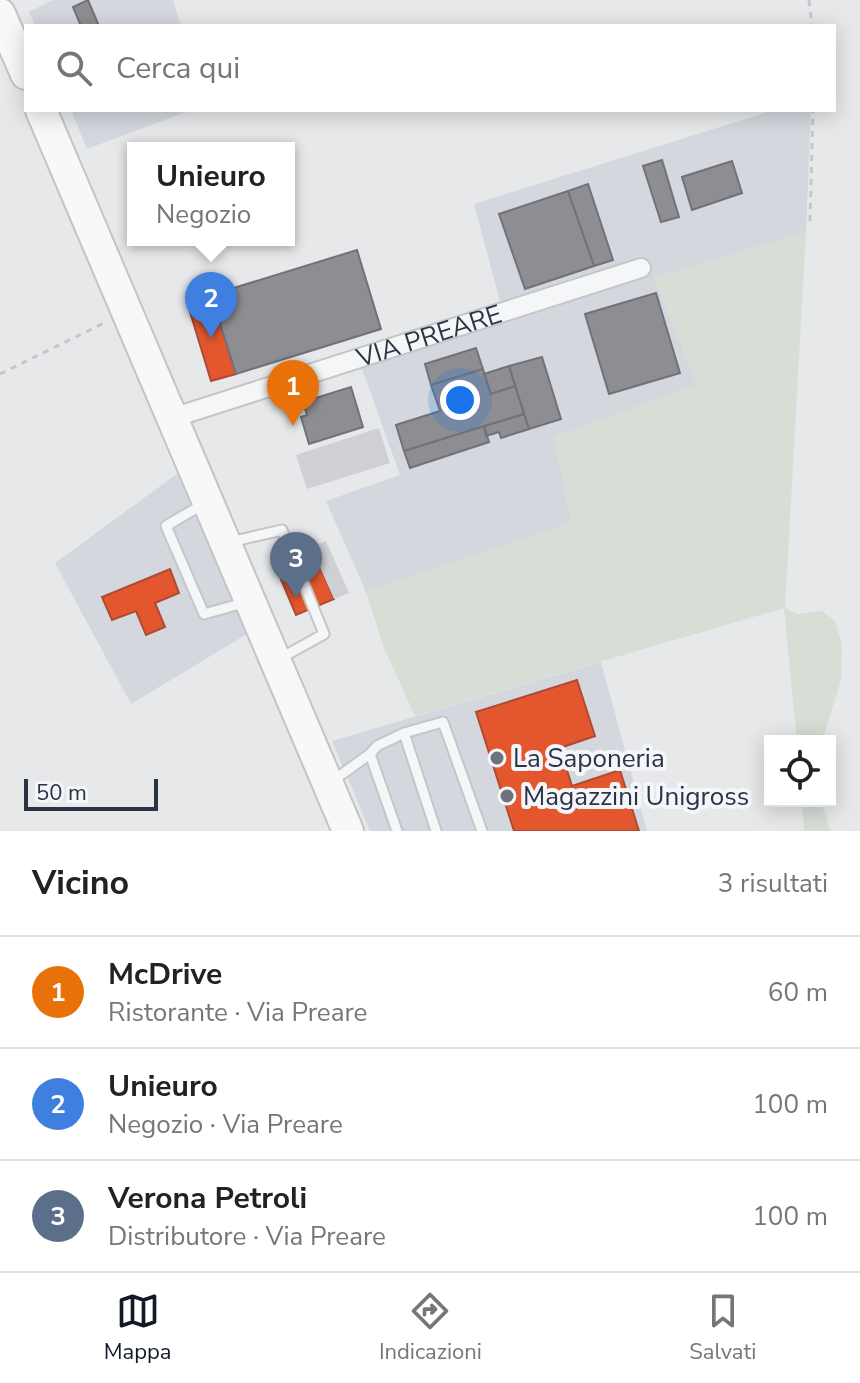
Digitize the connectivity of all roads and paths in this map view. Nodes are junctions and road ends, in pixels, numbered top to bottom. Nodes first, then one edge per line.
1 (809, 0) edge
2 (0, 14) edge
3 (812, 24) edge
4 (24, 69) edge
5 (42, 112) edge
6 (813, 112) edge
7 (810, 221) dead end
8 (641, 268) dead end
9 (128, 311) junction
10 (0, 374) edge
11 (172, 418) junction
12 (208, 502) junction
13 (225, 543) junction
14 (250, 601) junction
15 (276, 661) junction
16 (404, 733) junction
17 (370, 754) junction
18 (328, 784) junction
19 (348, 831) edge
20 (397, 831) edge
21 (436, 831) edge
22 (482, 831) edge

1 - 3 path
2 - 4 main road
5 - 9 main road
6 - 7 path
8 - 11 street, VIA PREARE
9 - 10 path
9 - 11 main road
11 - 12 main road
12 - 13 main road
12 - 14 lane
13 - 14 main road
13 - 15 lane
14 - 15 main road
15 - 18 main road
16 - 17 lane
16 - 21 lane
16 - 22 lane
17 - 18 lane
17 - 20 lane
18 - 19 main road

